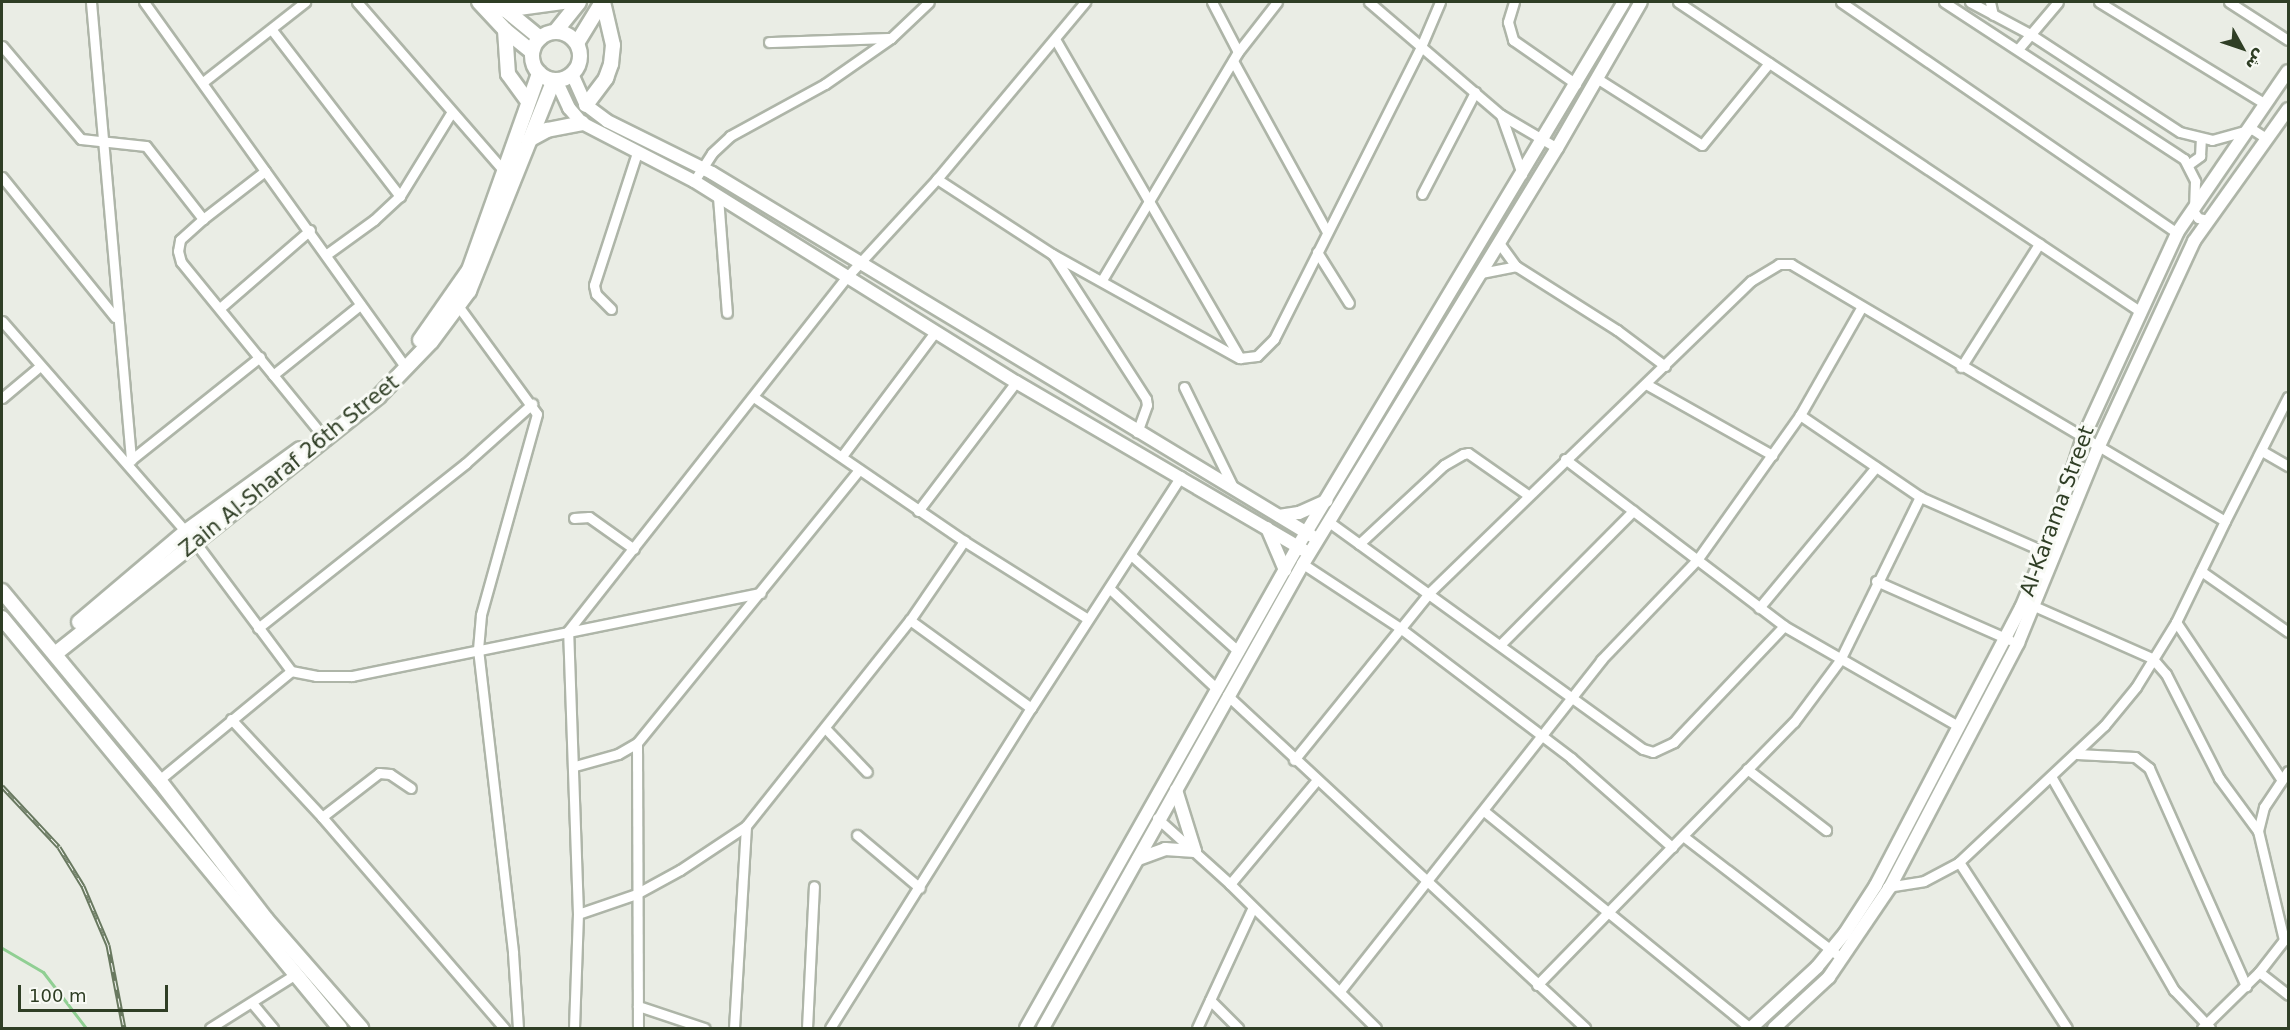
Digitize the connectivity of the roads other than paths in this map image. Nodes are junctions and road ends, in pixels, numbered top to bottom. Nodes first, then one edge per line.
1 (91, 2) edge
2 (144, 2) edge
3 (305, 2) edge
4 (357, 2) edge
5 (479, 2) edge
6 (564, 2) edge
7 (579, 2) edge
8 (602, 2) edge
9 (929, 2) edge
10 (1085, 2) edge
11 (1212, 2) edge
12 (1277, 2) edge
13 (1369, 2) edge
14 (1440, 2) edge
15 (1514, 2) edge
16 (1624, 2) edge
17 (1641, 2) edge
18 (1678, 2) edge
19 (1841, 2) edge
20 (1944, 2) edge
21 (1970, 2) edge
22 (1990, 2) edge
23 (2058, 2) edge
24 (2099, 2) edge
25 (2229, 2) edge
26 (500, 6) edge
27 (1993, 15) junction
28 (272, 30) junction
29 (505, 30) junction
30 (555, 32) junction
31 (2030, 34) junction
32 (540, 38) junction
33 (891, 38) junction
34 (1055, 39) junction
35 (2289, 40) edge
36 (769, 42) dead end
37 (577, 43) junction
38 (2, 46) edge
39 (2019, 48) junction
40 (1420, 49) junction
41 (532, 52) junction
42 (1238, 52) junction
43 (1233, 61) junction
44 (1769, 63) junction
45 (2289, 71) edge
46 (539, 73) junction
47 (572, 74) junction
48 (555, 80) junction
49 (1598, 80) junction
50 (203, 82) junction
51 (1576, 84) junction
52 (1475, 92) junction
53 (528, 102) junction
54 (2264, 103) junction
55 (586, 105) junction
56 (2289, 109) edge
57 (451, 113) junction
58 (1502, 115) junction
59 (582, 123) junction
60 (2244, 132) junction
61 (2265, 138) junction
62 (2201, 139) junction
63 (102, 140) junction
64 (529, 140) junction
65 (1543, 140) junction
66 (1557, 148) junction
67 (637, 153) junction
68 (2189, 164) junction
69 (701, 167) junction
70 (265, 171) junction
71 (505, 172) junction
72 (1522, 174) junction
73 (2, 177) edge
74 (937, 178) junction
75 (694, 181) junction
76 (1422, 194) dead end
77 (400, 196) junction
78 (718, 197) junction
79 (1149, 203) junction
80 (2194, 204) junction
81 (203, 219) junction
82 (2208, 220) junction
83 (310, 230) junction
84 (1327, 232) junction
85 (2177, 232) junction
86 (1498, 243) junction
87 (2039, 244) junction
88 (1317, 252) junction
89 (327, 254) junction
90 (1052, 254) junction
91 (859, 265) junction
92 (1516, 266) junction
93 (1481, 273) junction
94 (846, 278) junction
95 (1102, 280) junction
96 (456, 303) junction
97 (1349, 303) dead end
98 (360, 305) junction
99 (220, 308) junction
100 (1862, 308) junction
101 (611, 309) dead end
102 (2138, 310) junction
103 (727, 313) dead end
104 (116, 318) junction
105 (2, 321) edge
106 (935, 332) junction
107 (260, 357) junction
108 (1240, 358) junction
109 (402, 362) junction
110 (39, 366) junction
111 (1665, 366) junction
112 (1961, 367) junction
113 (273, 375) junction
114 (1016, 382) junction
115 (1646, 384) junction
116 (1184, 387) dead end
117 (2289, 397) edge
118 (2, 398) edge
119 (754, 398) junction
120 (532, 404) junction
121 (1800, 415) junction
122 (1137, 432) junction
123 (323, 437) junction
124 (2082, 440) junction
125 (2098, 448) junction
126 (2262, 450) junction
127 (842, 456) junction
128 (1772, 456) junction
129 (1565, 459) junction
130 (128, 462) junction
131 (2289, 466) edge
132 (1876, 467) junction
133 (859, 470) junction
134 (1181, 476) junction
135 (1233, 487) junction
136 (1528, 495) junction
137 (1920, 497) junction
138 (1327, 501) junction
139 (1633, 511) junction
140 (918, 512) junction
141 (1279, 516) junction
142 (574, 518) dead end
143 (2225, 521) junction
144 (1329, 522) junction
145 (1267, 527) junction
146 (1306, 532) junction
147 (190, 538) junction
148 (963, 541) junction
149 (1317, 541) junction
150 (1359, 544) junction
151 (1298, 546) junction
152 (634, 549) junction
153 (2045, 552) junction
154 (1131, 555) junction
155 (1306, 559) junction
156 (1697, 560) junction
157 (1285, 570) junction
158 (2201, 571) junction
159 (1876, 581) junction
160 (1109, 588) junction
161 (2, 591) edge
162 (760, 593) junction
163 (1429, 593) junction
164 (2034, 606) junction
165 (1759, 608) junction
166 (2, 618) edge
167 (1088, 619) junction
168 (910, 620) junction
169 (2175, 622) junction
170 (1784, 626) junction
171 (258, 628) junction
172 (1400, 628) junction
173 (568, 631) junction
174 (2289, 632) edge
175 (2004, 638) junction
176 (2018, 643) junction
177 (1500, 645) junction
178 (478, 649) junction
179 (52, 651) junction
180 (1239, 652) junction
181 (2152, 658) junction
182 (1840, 660) junction
183 (291, 671) junction
184 (1222, 692) junction
185 (1571, 696) junction
186 (1031, 708) junction
187 (231, 719) junction
188 (1956, 725) junction
189 (826, 729) junction
190 (1540, 736) junction
191 (637, 743) junction
192 (2077, 754) junction
193 (1294, 760) junction
194 (575, 766) junction
195 (1747, 769) junction
196 (2289, 771) edge
197 (867, 772) dead end
198 (2052, 778) junction
199 (2281, 779) junction
200 (159, 780) junction
201 (1316, 781) junction
202 (411, 788) dead end
203 (1176, 790) junction
204 (1148, 810) junction
205 (1484, 811) junction
206 (322, 817) junction
207 (1159, 820) junction
208 (746, 826) junction
209 (1826, 830) dead end
210 (187, 831) junction
211 (2258, 831) junction
212 (857, 835) dead end
213 (1683, 837) junction
214 (1672, 847) junction
215 (1195, 851) junction
216 (1138, 859) junction
217 (1959, 862) junction
218 (1426, 883) junction
219 (1230, 884) junction
220 (1876, 885) junction
221 (814, 886) dead end
222 (1890, 887) junction
223 (920, 888) junction
224 (636, 894) junction
225 (1253, 907) junction
226 (1606, 910) junction
227 (578, 914) junction
228 (2286, 937) edge
229 (1832, 951) junction
230 (1843, 959) junction
231 (2259, 972) junction
232 (294, 975) junction
233 (1537, 986) junction
234 (2246, 986) junction
235 (1340, 991) junction
236 (2289, 995) edge
237 (1210, 1000) junction
238 (252, 1003) junction
239 (638, 1006) junction
240 (1773, 1011) junction
241 (1778, 1026) edge
242 (2206, 1028) edge
243 (210, 1029) edge
244 (273, 1029) edge
245 (340, 1029) edge
246 (361, 1029) edge
247 (504, 1029) edge
248 (518, 1029) edge
249 (574, 1029) edge
250 (638, 1029) edge
251 (704, 1029) edge
252 (734, 1029) edge
253 (807, 1029) edge
254 (830, 1029) edge
255 (1026, 1029) edge
256 (1043, 1029) edge
257 (1197, 1029) edge
258 (1239, 1029) edge
259 (1376, 1029) edge
260 (1585, 1029) edge
261 (1751, 1029) edge
262 (2067, 1029) edge

1 - 63 street
2 - 50 street
3 - 28 street
4 - 57 street
5 - 29 main road
6 - 26 main road
7 - 30 main road
8 - 37 main road
8 - 55 main road
9 - 33 street
10 - 34 street
11 - 42 street
12 - 42 street
13 - 40 street
14 - 40 street
15 - 51 street
16 - 51 street
17 - 49 street
18 - 44 street
19 - 85 street
20 - 39 street
21 - 27 street
22 - 27 street
23 - 31 street
24 - 54 street
25 - 35 street
26 - 32 main road
27 - 31 street
28 - 50 street
28 - 77 street
29 - 41 main road
29 - 53 main road
30 - 32 main road
30 - 37 main road
31 - 39 street
31 - 62 street
32 - 41 main road
33 - 36 street
33 - 69 street
34 - 74 street
34 - 79 street
37 - 47 main road
38 - 63 street
39 - 68 street
40 - 52 street
40 - 84 street
41 - 46 main road
42 - 43 street
43 - 79 street
43 - 84 street
44 - 49 street
44 - 87 street
45 - 54 street, Al-Karama Street
46 - 48 main road
46 - 53 main road, Zain Al-Sharaf 26th Street
47 - 48 main road
47 - 55 street
48 - 59 street
48 - 64 main road, Zain Al-Sharaf 26th Street
49 - 66 street
50 - 70 street
51 - 65 street
52 - 58 street
52 - 76 street
53 - 71 main road, Zain Al-Sharaf 26th Street
54 - 60 street, Al-Karama Street
55 - 69 street
56 - 61 street, Al-Karama Street
57 - 71 street
57 - 77 street
58 - 65 street
58 - 72 street
59 - 64 main road
59 - 67 street
60 - 61 street
60 - 62 street
60 - 80 street, Al-Karama Street
61 - 82 street, Al-Karama Street
62 - 68 street
63 - 81 street
63 - 104 street
64 - 96 main road, Zain Al-Sharaf 26th Street
65 - 66 street
65 - 72 street
66 - 86 street
67 - 75 street
67 - 101 street
68 - 80 street
69 - 75 street
69 - 91 street
70 - 81 street
70 - 83 street
71 - 96 main road, Zain Al-Sharaf 26th Street
72 - 138 street
73 - 104 street
74 - 90 street
74 - 91 street
75 - 78 street
77 - 89 street
78 - 94 street
78 - 103 street
79 - 95 street
79 - 108 street
80 - 82 street
80 - 85 street, Al-Karama Street
81 - 99 street
82 - 125 street, Al-Karama Street
83 - 89 street
83 - 99 street
84 - 88 street
85 - 102 street, Al-Karama Street
86 - 92 street
86 - 93 street
87 - 102 street
87 - 112 street
88 - 97 street
88 - 108 street
89 - 98 street
90 - 95 street
90 - 122 street
91 - 94 street
91 - 122 street
92 - 93 street
92 - 111 street
93 - 144 street
94 - 106 street
94 - 119 street
95 - 108 street
96 - 109 main road, Zain Al-Sharaf 26th Street
96 - 120 street
96 - 123 main road, Zain Al-Sharaf 26th Street
98 - 109 street
98 - 113 street
99 - 107 street
100 - 111 street
100 - 112 street
100 - 121 street
102 - 124 street, Al-Karama Street
104 - 130 street
105 - 110 street
106 - 114 street
106 - 127 street
107 - 113 street
107 - 130 street
109 - 123 main road, Zain Al-Sharaf 26th Street
110 - 118 street
110 - 130 street
111 - 115 street
112 - 124 street
113 - 123 street
114 - 134 street
114 - 140 street
115 - 128 street
115 - 129 street
116 - 135 street
117 - 126 street
119 - 127 street
119 - 152 street
120 - 171 street
120 - 178 street
121 - 128 street
121 - 132 street
122 - 135 street
123 - 147 main road, Zain Al-Sharaf 26th Street
124 - 125 street
124 - 153 street, Al-Karama Street
125 - 143 street
125 - 164 street, Al-Karama Street
126 - 131 street
126 - 143 street
127 - 133 street
128 - 156 street
129 - 136 street
129 - 139 street
130 - 147 street
132 - 137 street
132 - 165 street
133 - 140 street
133 - 162 street
134 - 145 street
134 - 154 street
135 - 141 street
136 - 150 street
136 - 163 street
137 - 153 street
137 - 159 street
138 - 141 street
138 - 146 street
139 - 156 street
139 - 177 street
140 - 148 street
141 - 146 street
142 - 152 street
143 - 158 street
144 - 149 street
144 - 150 street
145 - 151 street
145 - 157 street
146 - 149 street
146 - 151 street
147 - 171 street
147 - 179 main road, Zain Al-Sharaf 26th Street
148 - 167 street
148 - 168 street
149 - 155 street
150 - 163 street
151 - 155 street
151 - 157 street
152 - 173 street
153 - 175 street, Al-Karama Street
154 - 160 street
154 - 180 street
155 - 172 street
155 - 184 street
156 - 165 street
156 - 185 street
157 - 180 street
158 - 169 street
158 - 174 street
159 - 175 street
159 - 182 street
160 - 167 street
160 - 184 street
161 - 179 main road
162 - 173 street
162 - 191 street
163 - 172 street
163 - 177 street
164 - 176 street, Al-Karama Street
164 - 181 street
165 - 170 street
166 - 210 main road
167 - 186 street
168 - 186 street
168 - 189 street
169 - 181 street
169 - 199 street
170 - 182 street
170 - 185 street
171 - 183 street
172 - 190 street
172 - 193 street
173 - 178 street
173 - 194 street
175 - 176 street
175 - 188 street, Al-Karama Street
176 - 222 street, Al-Karama Street
177 - 185 street
178 - 183 street
178 - 248 street
179 - 200 main road
180 - 184 street
181 - 192 street
181 - 211 street
182 - 188 street
182 - 195 street
183 - 187 street
184 - 193 street
184 - 203 street
184 - 204 street
185 - 190 street
186 - 223 street
187 - 200 street
187 - 206 street
188 - 220 street, Al-Karama Street
189 - 197 street
189 - 208 street
190 - 205 street
190 - 214 street
191 - 194 street
191 - 224 street
192 - 198 street
192 - 234 street
193 - 201 street
194 - 227 street
195 - 209 street
195 - 213 street
196 - 199 street
198 - 217 street
198 - 242 street
199 - 211 street
200 - 210 main road
201 - 218 street
201 - 219 street
202 - 206 street
203 - 207 street
203 - 215 street
204 - 207 street
204 - 255 street
205 - 218 street
205 - 226 street
206 - 247 street
207 - 215 street
207 - 216 street
208 - 224 street
208 - 252 street
210 - 232 main road
210 - 246 main road
211 - 228 street
212 - 223 street
213 - 214 street
213 - 229 street
214 - 226 street
215 - 216 street
215 - 219 street
216 - 256 street
217 - 222 street
217 - 262 street
218 - 233 street
218 - 235 street
219 - 225 street
220 - 222 street
220 - 229 street, Al-Karama Street
221 - 253 street
222 - 230 street, Al-Karama Street
223 - 254 street
224 - 227 street
224 - 239 street
225 - 235 street
225 - 237 street
226 - 233 street
226 - 261 street
227 - 249 street
228 - 231 street
229 - 230 street
229 - 240 street, Al-Karama Street
230 - 241 street, Al-Karama Street
231 - 234 street
231 - 236 street
232 - 238 street
232 - 245 main road
233 - 260 street
234 - 242 street
235 - 259 street
237 - 257 street
237 - 258 street
238 - 243 street
238 - 244 street
239 - 250 street
239 - 251 street
240 - 241 street
240 - 261 street, Al-Karama Street

